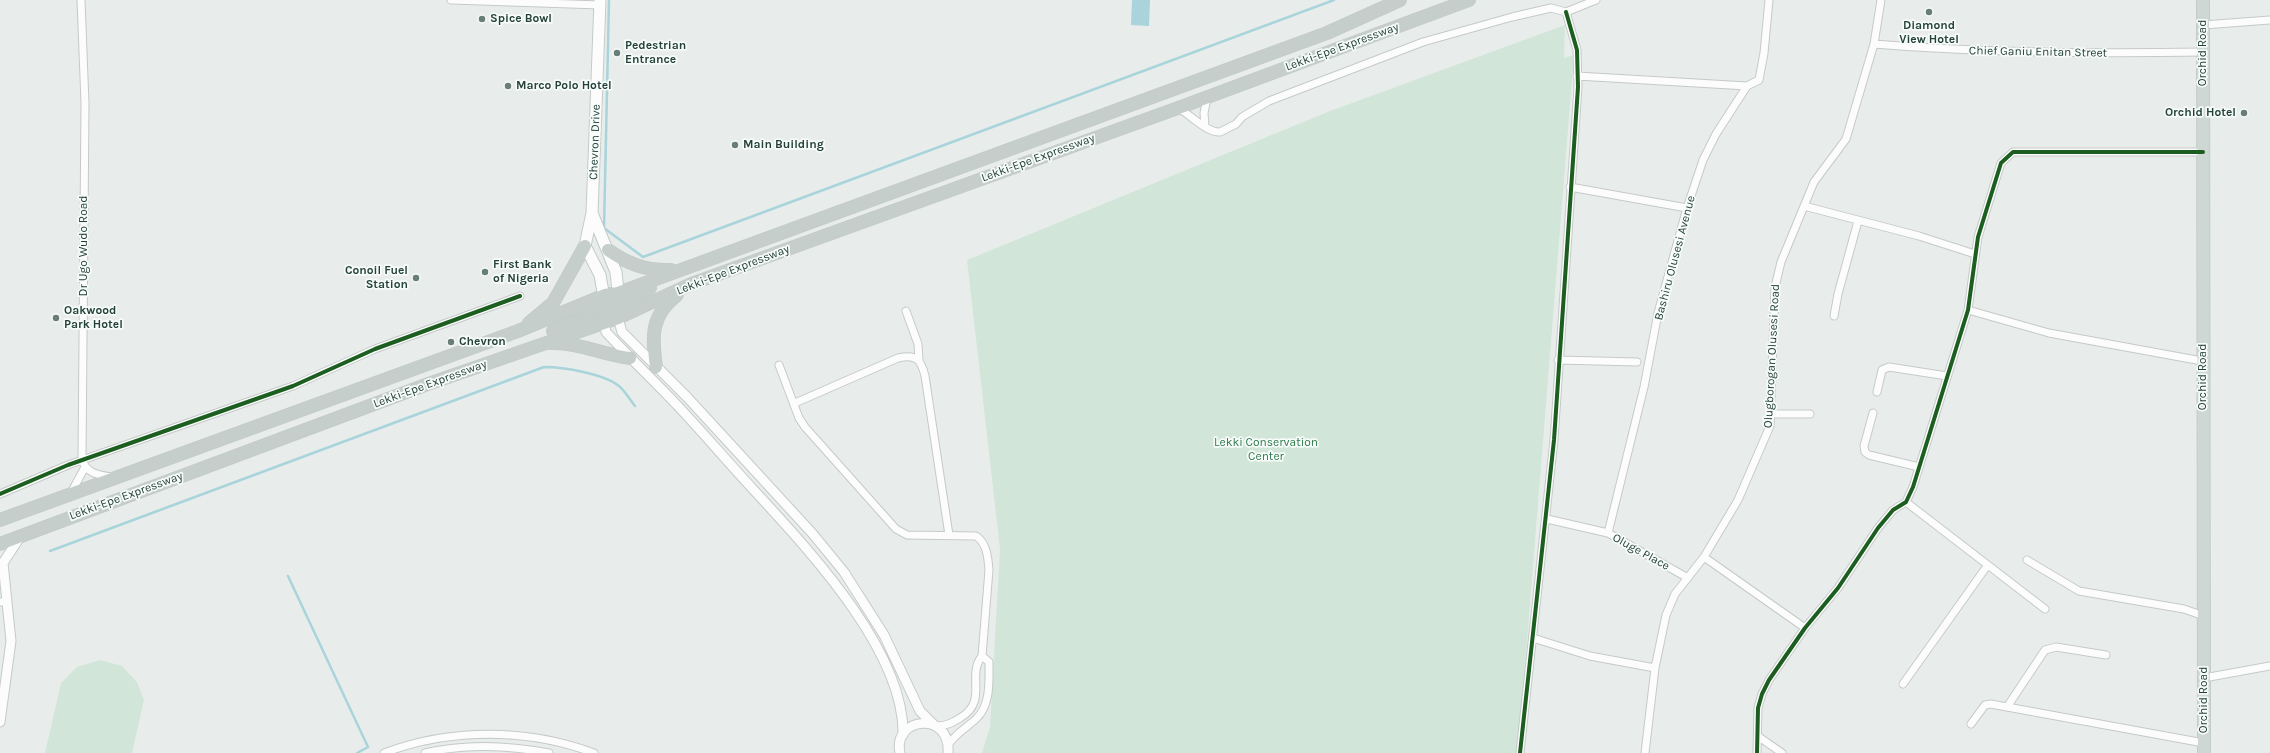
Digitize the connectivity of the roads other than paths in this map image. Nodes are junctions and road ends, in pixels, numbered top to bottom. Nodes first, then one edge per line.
1 (81, 0) edge
2 (451, 0) edge
3 (1400, 0) edge
4 (1469, 0) edge
5 (1596, 0) edge
6 (1769, 0) edge
7 (1881, 0) edge
8 (2203, 0) edge
9 (600, 3) edge
10 (1566, 12) junction
11 (2270, 20) edge
12 (2203, 26) junction
13 (1874, 44) junction
14 (2203, 52) junction
15 (1577, 76) junction
16 (1747, 86) junction
17 (1207, 98) junction
18 (1178, 108) junction
19 (1206, 128) junction
20 (2203, 152) junction
21 (1570, 187) junction
22 (1804, 206) junction
23 (1687, 208) junction
24 (592, 213) junction
25 (1858, 221) junction
26 (749, 245) junction
27 (585, 246) junction
28 (608, 250) junction
29 (1975, 254) junction
30 (678, 270) junction
31 (691, 284) junction
32 (618, 293) junction
33 (520, 296) dead end
34 (605, 301) junction
35 (1968, 310) junction
36 (906, 311) dead end
37 (619, 312) junction
38 (1834, 316) dead end
39 (604, 321) junction
40 (518, 332) junction
41 (541, 344) junction
42 (630, 358) junction
43 (919, 360) junction
44 (1558, 360) junction
45 (2202, 361) junction
46 (1637, 362) dead end
47 (779, 365) dead end
48 (656, 367) junction
49 (1947, 376) junction
50 (428, 384) junction
51 (1877, 392) dead end
52 (795, 403) junction
53 (1873, 412) dead end
54 (1771, 414) junction
55 (1810, 414) dead end
56 (84, 464) junction
57 (1919, 467) junction
58 (113, 477) junction
59 (0, 494) edge
60 (70, 494) junction
61 (1906, 502) junction
62 (1547, 519) junction
63 (0, 520) edge
64 (1608, 532) junction
65 (948, 535) junction
66 (20, 537) junction
67 (0, 544) edge
68 (1704, 556) junction
69 (2027, 560) dead end
70 (1987, 566) junction
71 (1688, 578) junction
72 (0, 592) edge
73 (1, 602) edge
74 (2045, 609) dead end
75 (2204, 616) junction
76 (1805, 628) junction
77 (1533, 638) junction
78 (2106, 655) dead end
79 (982, 656) junction
80 (2270, 666) edge
81 (1655, 668) junction
82 (2204, 678) junction
83 (0, 682) edge
84 (1903, 684) dead end
85 (2007, 707) junction
86 (0, 722) edge
87 (1971, 724) dead end
88 (935, 726) junction
89 (903, 735) junction
90 (1758, 737) junction
91 (2204, 748) edge
92 (948, 749) edge
93 (899, 751) edge
94 (384, 753) edge
95 (425, 753) edge
96 (549, 753) edge
97 (594, 753) edge
98 (1520, 753) edge
99 (1645, 753) edge
100 (1757, 753) edge
101 (1782, 753) edge

1 - 56 street, Dr Ugo Wudo Road
2 - 9 street
3 - 26 highway, Lekki-Epe Expressway
4 - 17 highway, Lekki-Epe Expressway
5 - 10 street
6 - 16 street, Bashiru Olusesi Avenue
7 - 13 street, Olugborogan Olusesi Road
8 - 12 main road, Orchid Road
9 - 24 main road, Chevron Drive
10 - 15 street
10 - 19 street
11 - 12 street
12 - 14 main road, Orchid Road
13 - 14 street, Chief Ganiu Enitan Street
13 - 22 street, Olugborogan Olusesi Road
14 - 20 main road, Orchid Road
15 - 16 street
15 - 21 street
16 - 23 street, Bashiru Olusesi Avenue
17 - 18 highway, Lekki-Epe Expressway
17 - 19 street
18 - 19 street
18 - 31 highway, Lekki-Epe Expressway
20 - 29 street
20 - 45 main road, Orchid Road
21 - 23 street
21 - 44 street
22 - 25 street
22 - 54 street, Olugborogan Olusesi Road
23 - 64 street, Bashiru Olusesi Avenue
24 - 27 main road, Chevron Drive
24 - 28 main road, Chevron Drive
25 - 29 street
25 - 38 street
26 - 30 highway, Lekki-Epe Expressway
26 - 37 highway
27 - 34 main road
27 - 40 highway
28 - 30 highway
28 - 32 main road, Chevron Drive
29 - 35 street
30 - 32 highway, Lekki-Epe Expressway
31 - 37 highway, Lekki-Epe Expressway
31 - 48 highway
32 - 34 highway, Lekki-Epe Expressway
32 - 37 main road, Chevron Drive
33 - 56 street
34 - 39 main road
34 - 40 highway, Lekki-Epe Expressway
34 - 50 highway
35 - 45 street
35 - 49 street
36 - 43 street
37 - 39 highway
37 - 48 street
39 - 41 highway, Lekki-Epe Expressway
39 - 42 street
40 - 58 highway, Lekki-Epe Expressway
41 - 42 highway
41 - 50 highway, Lekki-Epe Expressway
42 - 89 street
43 - 52 street
43 - 65 street
44 - 46 street
44 - 62 street
45 - 75 main road, Orchid Road
47 - 52 street
48 - 88 street
49 - 51 street
49 - 57 street
50 - 66 highway, Lekki-Epe Expressway
52 - 65 street
53 - 57 street
54 - 55 street
54 - 68 street, Olugborogan Olusesi Road
56 - 58 street
56 - 59 street
56 - 60 street
57 - 61 street
58 - 60 highway, Lekki-Epe Expressway
60 - 63 highway, Lekki-Epe Expressway
61 - 70 street
61 - 76 street
62 - 64 street, Oluge Place
62 - 77 street
64 - 71 street, Oluge Place
65 - 79 street
66 - 67 highway, Lekki-Epe Expressway
66 - 86 street
68 - 71 street, Olugborogan Olusesi Road
68 - 76 street
69 - 75 street
70 - 74 street
70 - 84 street
71 - 81 street, Olugborogan Olusesi Road
72 - 73 street
73 - 83 street
75 - 82 main road, Orchid Road
76 - 90 street
77 - 81 street
77 - 98 street
78 - 85 street
79 - 88 street
79 - 92 street
80 - 82 street
81 - 99 street, Olugborogan Olusesi Road
82 - 91 main road, Orchid Road
85 - 87 street
85 - 91 street
88 - 89 street
88 - 92 street
89 - 93 street
90 - 100 street
90 - 101 street
94 - 97 street
95 - 96 street

